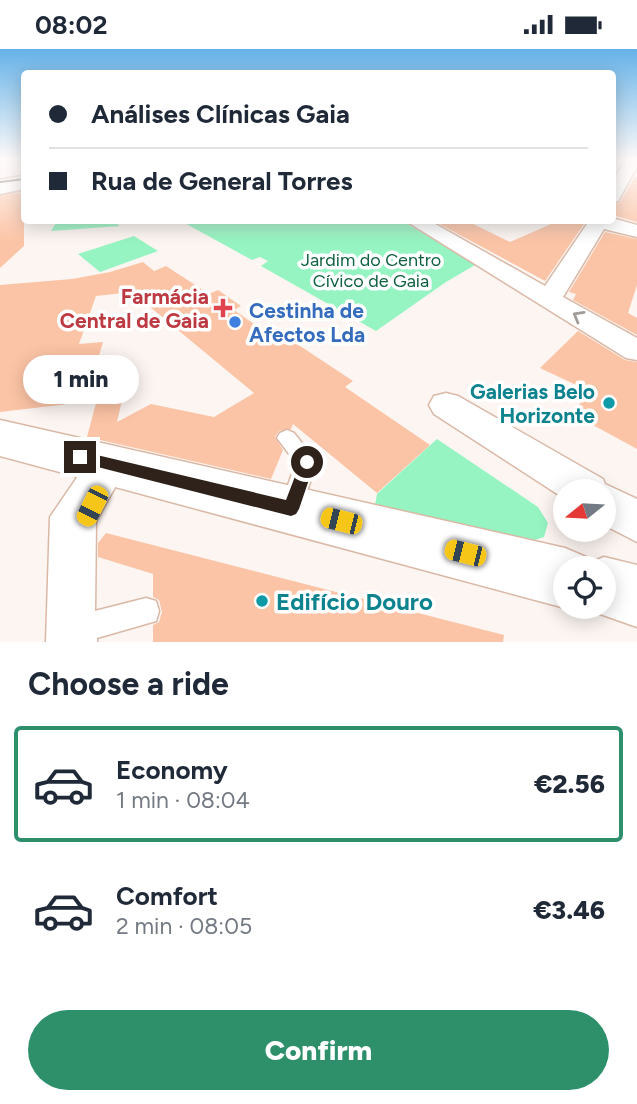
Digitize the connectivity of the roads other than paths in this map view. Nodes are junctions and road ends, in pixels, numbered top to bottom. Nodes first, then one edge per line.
1 (421, 224) edge
2 (597, 224) edge
3 (612, 224) edge
4 (637, 230) edge
5 (549, 299) junction
6 (637, 351) edge
7 (446, 405) dead end
8 (0, 438) edge
9 (287, 438) dead end
10 (109, 464) junction
11 (567, 479) edge
12 (291, 509) junction
13 (616, 509) edge
14 (637, 522) edge
15 (553, 575) edge
16 (616, 590) edge
17 (637, 596) edge
18 (146, 611) dead end
19 (75, 637) edge

1 - 5 street
2 - 5 street
3 - 4 street
6 -> 5 street
7 - 11 street
8 - 10 street
9 - 12 lane
10 - 12 street
10 - 19 lane
12 - 15 street
13 - 14 street
16 - 17 street
18 - 19 lane

